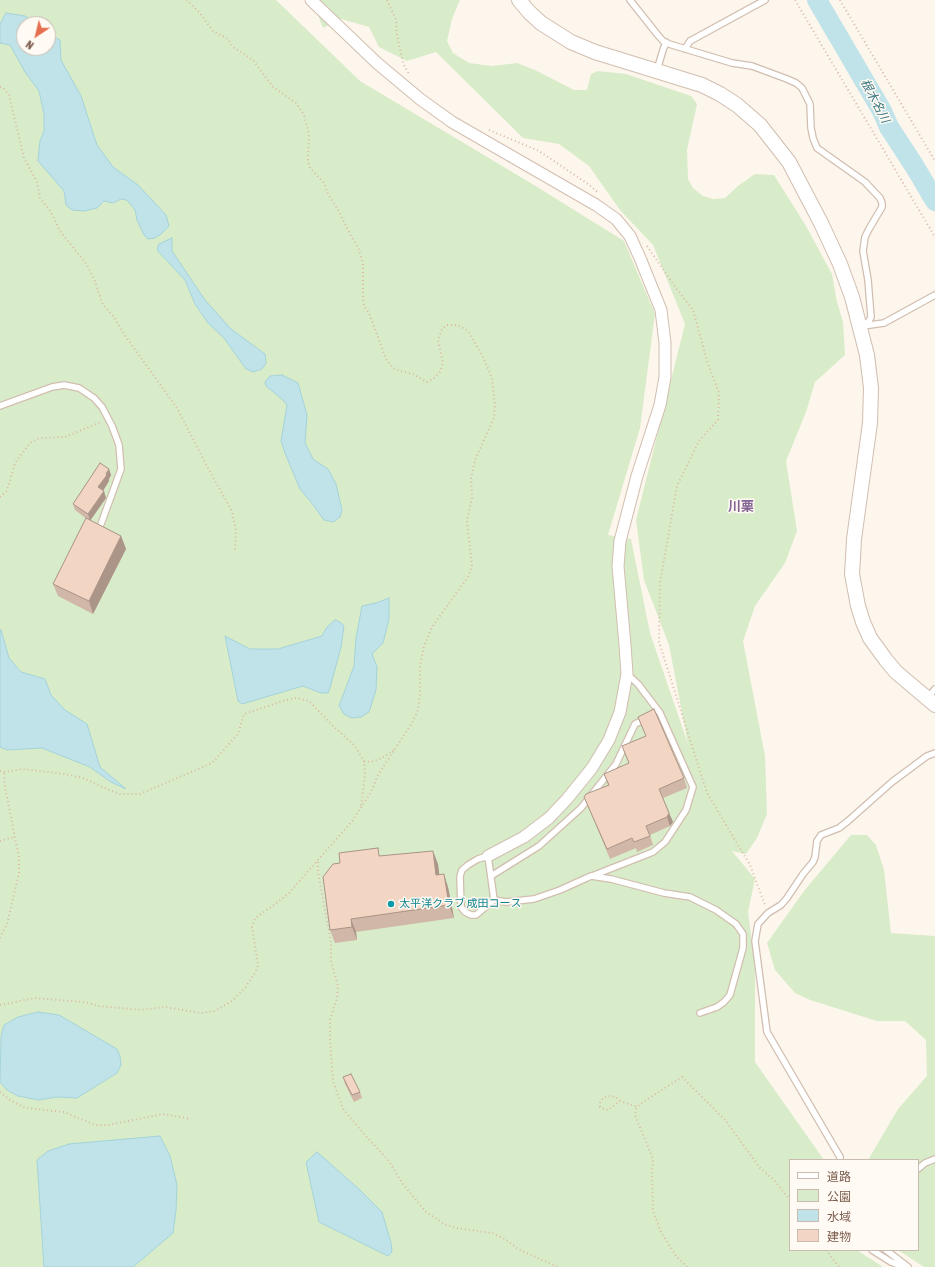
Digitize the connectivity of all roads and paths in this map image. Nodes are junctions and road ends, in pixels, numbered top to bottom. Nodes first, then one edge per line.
1 (187, 0) edge
2 (311, 0) edge
3 (387, 0) edge
4 (519, 0) edge
5 (630, 0) edge
6 (765, 0) edge
7 (795, 0) edge
8 (840, 0) edge
9 (666, 42) junction
10 (685, 49) junction
11 (657, 71) junction
12 (412, 77) dead end
13 (0, 87) edge
14 (484, 128) dead end
15 (935, 161) edge
16 (599, 193) dead end
17 (935, 237) edge
18 (645, 243) dead end
19 (935, 295) edge
20 (860, 327) junction
21 (0, 406) edge
22 (108, 419) junction
23 (0, 496) edge
24 (101, 524) edge
25 (235, 551) dead end
26 (627, 674) junction
27 (932, 698) edge
28 (660, 713) junction
29 (395, 750) junction
30 (935, 753) edge
31 (364, 760) junction
32 (0, 771) edge
33 (4, 772) junction
34 (361, 808) junction
35 (14, 837) junction
36 (0, 841) edge
37 (488, 856) junction
38 (318, 860) junction
39 (491, 876) junction
40 (591, 876) junction
41 (494, 900) junction
42 (768, 913) junction
43 (0, 938) edge
44 (0, 1005) edge
45 (700, 1013) dead end
46 (0, 1092) edge
47 (620, 1101) junction
48 (638, 1107) junction
49 (191, 1119) dead end
50 (840, 1159) edge
51 (935, 1160) edge
52 (919, 1168) edge
53 (789, 1199) edge
54 (827, 1251) edge
55 (874, 1251) edge
56 (887, 1251) edge
57 (558, 1267) edge
58 (687, 1267) edge
59 (839, 1267) edge
60 (904, 1267) edge
61 (908, 1267) edge

1 - 29 path
2 - 26 street
3 - 12 path
4 - 11 street
5 - 9 lane
6 - 10 lane
7 - 17 path
8 - 15 path
9 - 10 lane
9 - 11 lane
10 - 20 lane
11 - 20 street
13 - 25 path
14 - 16 path
18 - 42 path
19 - 20 lane
20 - 27 street
21 - 22 lane
22 - 23 path
22 - 24 lane
26 - 28 lane
26 - 37 street
28 - 39 lane
28 - 40 lane
29 - 31 path
29 - 34 path
30 - 42 lane
31 - 33 path
31 - 34 path
32 - 33 path
33 - 35 path
34 - 38 path
35 - 36 path
35 - 43 path
37 - 39 lane
37 - 41 lane
38 - 44 path
38 - 57 path
39 - 41 lane
40 - 41 lane
40 - 45 lane
42 - 50 lane
46 - 49 path
47 - 47 path
47 - 48 path
48 - 53 path
48 - 58 path
51 - 52 lane
54 - 59 path
55 - 60 lane
56 - 61 lane

